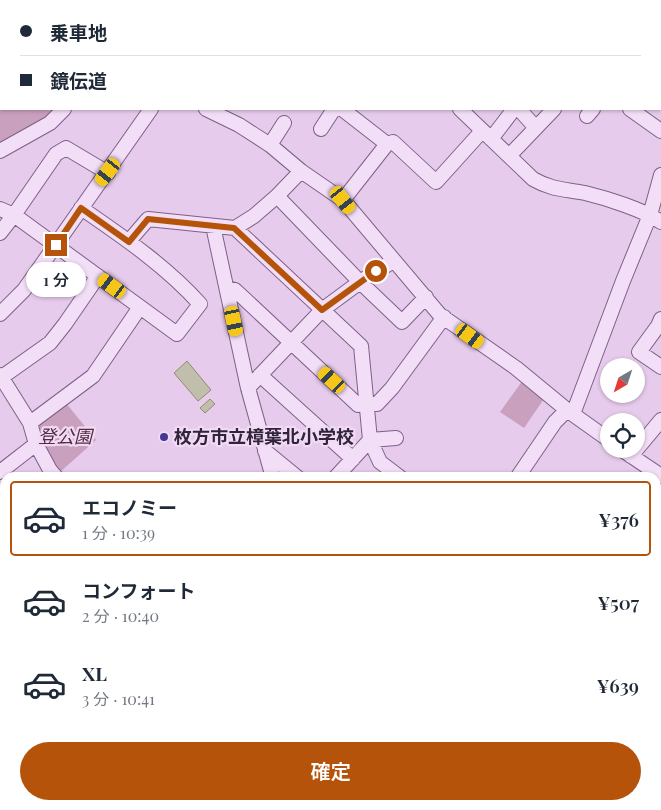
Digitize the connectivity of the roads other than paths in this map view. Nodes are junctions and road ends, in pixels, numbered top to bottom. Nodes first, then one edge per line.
1 (63, 110) edge
2 (150, 110) edge
3 (208, 110) edge
4 (333, 110) edge
5 (343, 110) edge
6 (461, 110) edge
7 (513, 110) edge
8 (520, 110) edge
9 (553, 110) edge
10 (631, 110) edge
11 (284, 123) dead end
12 (536, 128) junction
13 (322, 129) dead end
14 (661, 131) edge
15 (487, 135) junction
16 (387, 144) junction
17 (270, 145) junction
18 (0, 150) edge
19 (509, 156) junction
20 (301, 171) junction
21 (108, 172) junction
22 (661, 174) edge
23 (277, 196) junction
24 (343, 200) junction
25 (81, 208) junction
26 (0, 209) edge
27 (14, 216) junction
28 (656, 218) edge
29 (213, 226) junction
30 (234, 228) junction
31 (0, 233) edge
32 (129, 242) junction
33 (56, 245) junction
34 (393, 261) junction
35 (98, 276) junction
36 (360, 282) junction
37 (227, 288) junction
38 (426, 297) junction
39 (140, 307) junction
40 (322, 310) junction
41 (0, 314) edge
42 (444, 317) junction
43 (660, 324) edge
44 (291, 342) junction
45 (661, 367) edge
46 (260, 375) junction
47 (1, 376) edge
48 (248, 388) junction
49 (366, 403) junction
50 (570, 412) junction
51 (661, 420) edge
52 (30, 423) junction
53 (600, 434) edge
54 (645, 435) edge
55 (396, 438) dead end
56 (370, 440) junction
57 (36, 444) junction
58 (265, 451) junction
59 (635, 458) edge
60 (353, 459) junction
61 (0, 472) edge
62 (52, 472) edge
63 (271, 472) edge
64 (291, 472) edge
65 (341, 472) edge
66 (393, 472) edge
67 (522, 472) edge
68 (655, 472) edge

1 - 18 street
2 - 21 street
3 - 17 street
4 - 13 street
5 - 16 street
6 - 15 street
7 - 15 street
8 - 12 street
9 - 12 street
10 - 14 street
11 - 17 street
12 - 19 street
15 - 16 street
15 - 19 street
16 - 24 street
17 - 20 street
19 - 28 street
20 - 23 street
20 - 24 street
21 - 25 street
21 - 27 street
22 - 28 street
23 - 30 street
23 - 36 street
24 - 34 street
25 - 32 street
25 - 33 street
26 - 27 street
27 - 31 street
27 - 33 street
28 - 50 street
29 - 30 street
29 - 32 street
29 - 37 street
30 - 40 street
32 - 39 street
33 - 35 street
33 - 41 street
34 - 36 street
34 - 38 street
35 - 39 street
35 - 47 street
36 - 38 street
36 - 40 street
37 - 44 street
37 - 48 street
38 - 42 street
39 - 52 street
40 - 44 street
40 - 49 street
42 - 49 street
42 - 50 street
43 - 45 street
44 - 46 street
44 - 49 street
46 - 48 street
46 - 60 street
47 - 52 street
48 - 58 street
49 - 56 street
50 - 53 street
50 - 67 street
51 - 54 street
52 - 57 street
55 - 56 street
56 - 60 street
56 - 66 street
57 - 61 street
57 - 62 street
58 - 63 street
58 - 64 street
59 - 68 street
60 - 65 street

